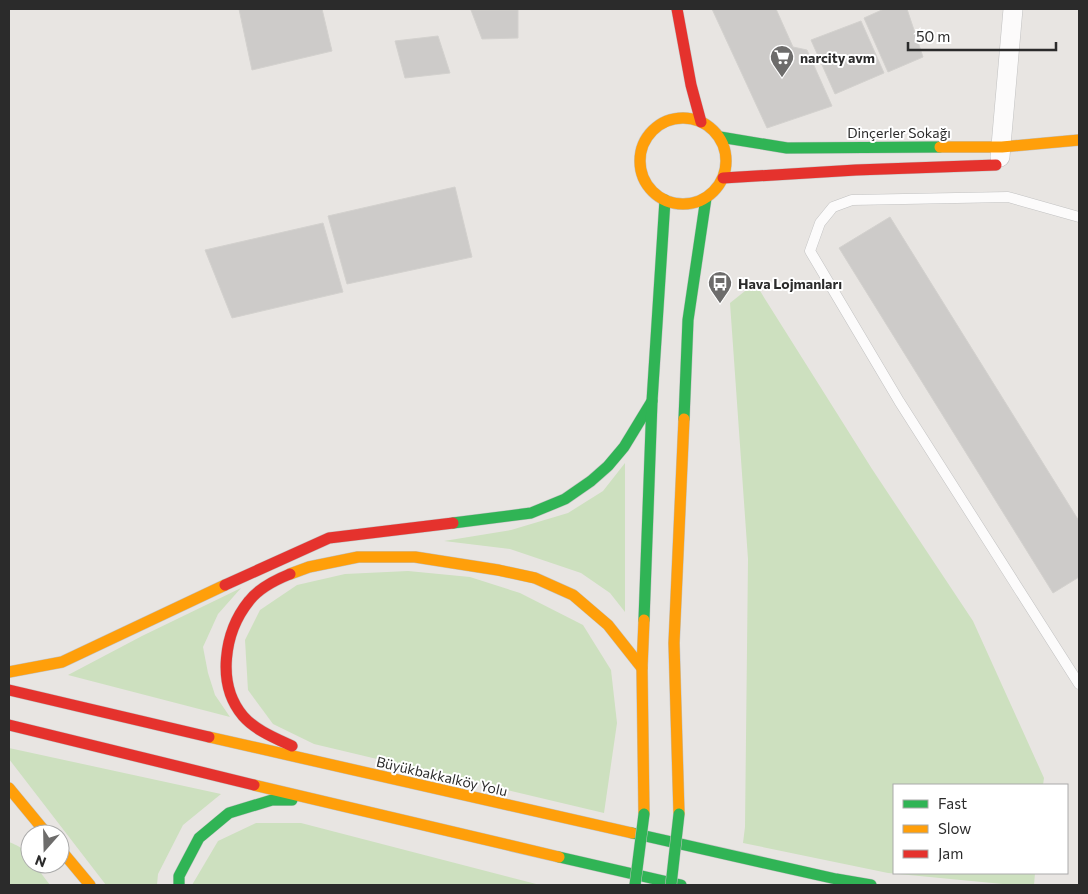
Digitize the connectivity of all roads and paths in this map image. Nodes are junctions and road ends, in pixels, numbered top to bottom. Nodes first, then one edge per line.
1 (678, 9) edge
2 (1013, 9) edge
3 (691, 85) junction
4 (681, 118) junction
5 (702, 122) junction
6 (720, 137) junction
7 (1079, 140) edge
8 (1003, 159) junction
9 (723, 178) junction
10 (706, 198) junction
11 (665, 200) junction
12 (1079, 217) edge
13 (652, 401) junction
14 (642, 668) junction
15 (9, 672) edge
16 (1079, 684) edge
17 (9, 690) edge
18 (9, 726) edge
19 (331, 766) junction
20 (9, 788) edge
21 (318, 801) junction
22 (39, 824) edge
23 (70, 861) edge
24 (90, 885) edge
25 (179, 885) edge
26 (635, 885) edge
27 (671, 885) edge
28 (681, 885) edge
29 (871, 885) edge

1 - 3 main road
2 - 8 street
3 - 4 main road
3 - 5 main road
4 - 5 main road
4 - 11 main road
5 - 6 main road
6 - 8 main road, Dinçerler Sokağı
6 - 9 main road
7 - 8 main road, Dinçerler Sokağı
8 - 9 main road, Dinçerler Sokağı
9 - 10 main road
10 - 11 main road
10 - 27 main road, bridge
11 - 13 main road
12 - 16 lane
13 - 14 main road
13 - 15 main road
14 - 19 main road
14 - 26 main road, bridge
17 - 19 main road, Büyükbakkalköy Yolu
18 - 21 main road
19 - 29 main road, Büyükbakkalköy Yolu
20 - 22 main road
21 - 25 main road
21 - 28 main road
23 - 24 main road

